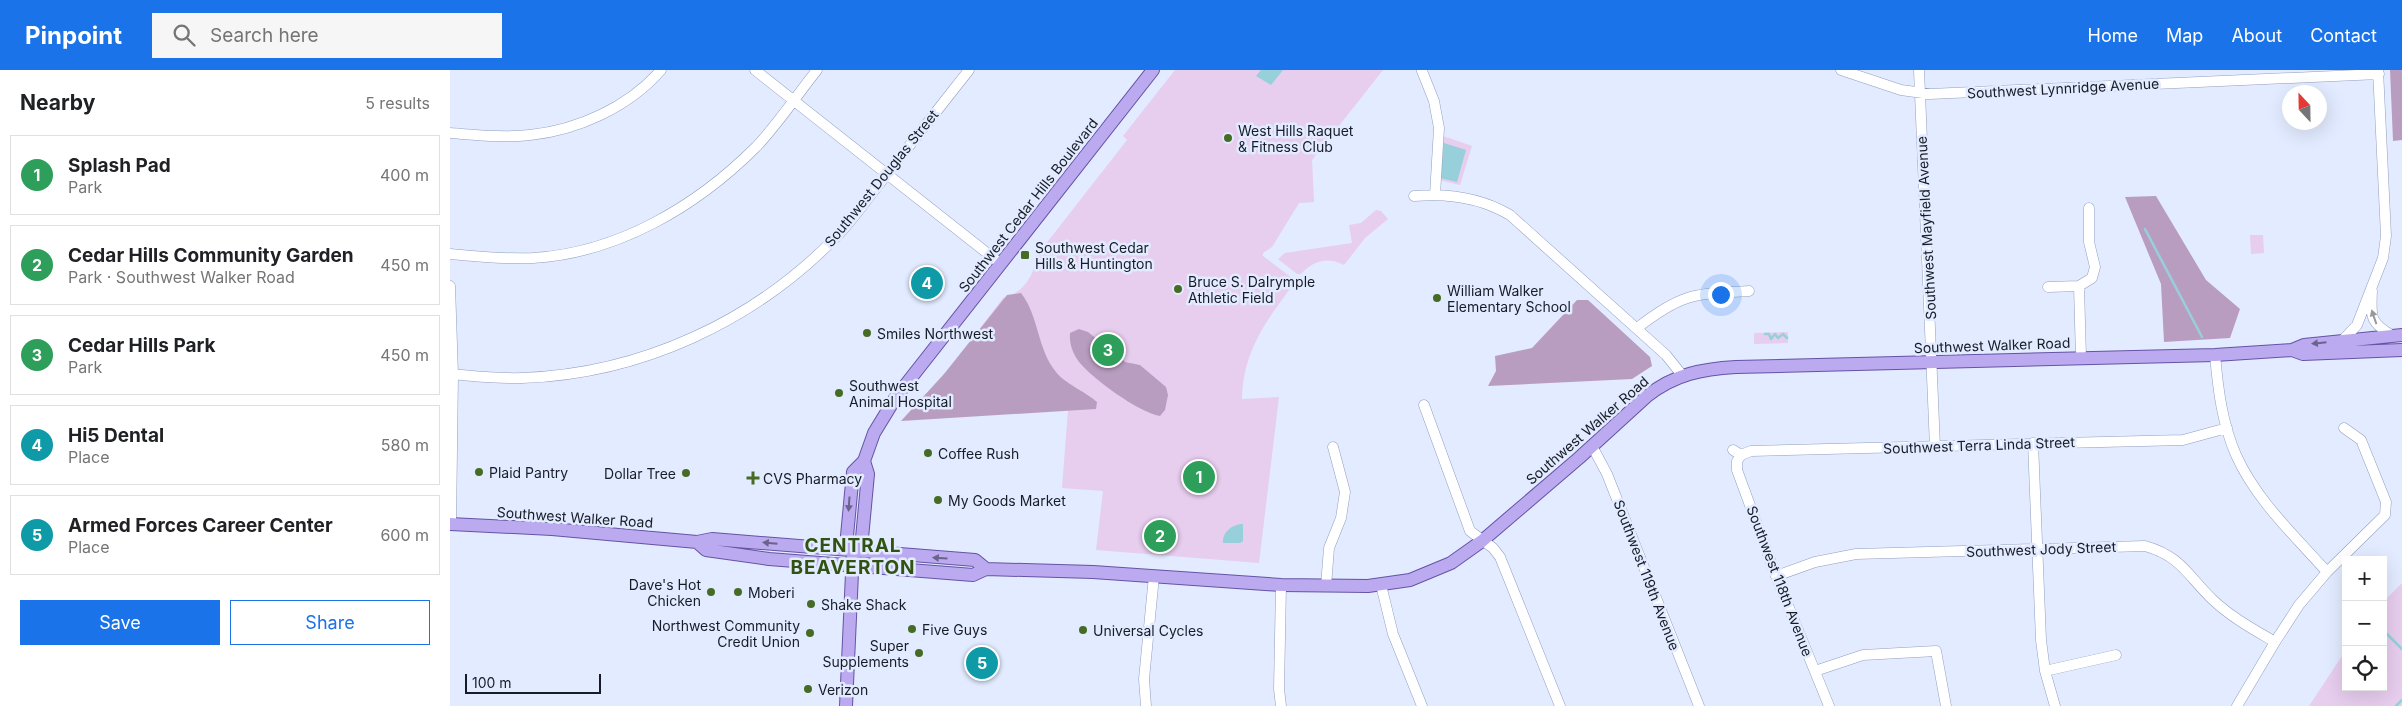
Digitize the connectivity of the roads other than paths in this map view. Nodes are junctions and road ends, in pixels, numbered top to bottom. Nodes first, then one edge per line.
1 (661, 70) edge
2 (755, 70) edge
3 (817, 70) edge
4 (969, 70) edge
5 (1153, 70) edge
6 (1841, 70) edge
7 (1919, 70) edge
8 (1422, 71) edge
9 (2379, 72) edge
10 (2222, 75) edge
11 (1920, 94) junction
12 (793, 100) junction
13 (450, 133) edge
14 (887, 174) junction
15 (1434, 195) junction
16 (1414, 196) dead end
17 (2089, 208) dead end
18 (450, 254) edge
19 (1001, 264) junction
20 (450, 286) edge
21 (2079, 286) junction
22 (2048, 288) dead end
23 (2372, 290) junction
24 (1749, 292) dead end
25 (1637, 328) junction
26 (2398, 336) edge
27 (2342, 341) junction
28 (2292, 350) junction
29 (2402, 350) edge
30 (2215, 355) junction
31 (2081, 358) junction
32 (1931, 362) junction
33 (451, 374) edge
34 (1682, 375) junction
35 (1424, 405) dead end
36 (2227, 428) junction
37 (2344, 428) dead end
38 (2034, 444) junction
39 (1592, 446) junction
40 (1333, 447) dead end
41 (1935, 447) junction
42 (1737, 453) joint
43 (450, 524) edge
44 (1482, 541) junction
45 (697, 542) junction
46 (2037, 549) junction
47 (853, 551) junction
48 (853, 566) junction
49 (986, 569) junction
50 (2327, 572) junction
51 (1154, 576) junction
52 (1776, 576) junction
53 (1281, 585) junction
54 (1381, 585) junction
55 (1326, 586) junction
56 (2274, 642) junction
57 (2116, 656) dead end
58 (1815, 671) junction
59 (2045, 671) junction
60 (846, 706) edge
61 (1146, 706) edge
62 (1281, 706) edge
63 (1422, 706) edge
64 (1560, 706) edge
65 (1698, 706) edge
66 (1829, 706) edge
67 (1946, 706) edge
68 (2055, 706) edge
69 (2238, 706) edge

1 - 13 street
2 - 12 street
3 - 12 street
4 - 14 street, Southwest Douglas Street
5 - 19 main road, Southwest Cedar Hills Boulevard
6 - 11 street, Southwest Lynnridge Avenue
7 - 11 street, Southwest Mayfield Avenue
8 - 15 street
9 - 10 street, Southwest Lynnridge Avenue
9 - 23 street
10 - 11 street, Southwest Lynnridge Avenue
11 - 32 street, Southwest Mayfield Avenue
12 - 14 street
12 - 18 street
14 - 19 street
14 - 33 street, Southwest Douglas Street
15 - 16 street
15 - 25 street
17 - 21 street
19 - 47 main road, Southwest Cedar Hills Boulevard
20 - 33 street
21 - 22 street
21 - 31 street
26 -> 23 street
23 - 27 street
24 - 25 street
25 - 34 street
26 - 27 main road, Southwest Walker Road
27 -> 28 main road, Southwest Walker Road
28 - 29 main road, Southwest Walker Road
28 - 30 main road, Southwest Walker Road
30 - 31 main road, Southwest Walker Road
30 - 36 street
31 - 32 main road, Southwest Walker Road
32 - 34 main road, Southwest Walker Road
32 - 41 street, Southwest Mayfield Avenue
33 - 43 street
34 - 39 main road, Southwest Walker Road
35 - 44 street
36 - 38 street, Southwest Terra Linda Street
36 - 50 street
37 - 50 street
38 - 41 street, Southwest Terra Linda Street
38 - 46 street
39 - 44 main road, Southwest Walker Road
39 - 65 street, Southwest 119th Avenue
40 - 55 street
41 - 42 street, Southwest Terra Linda Street
42 - 52 street, Southwest 118th Avenue
43 - 45 main road, Southwest Walker Road
44 - 54 main road, Southwest Walker Road
44 - 64 street
47 -> 45 main road, Southwest Walker Road
45 - 48 main road, Southwest Walker Road
46 - 52 street, Southwest Jody Street
46 - 56 street, Southwest Jody Street
46 - 59 street
47 - 48 main road, Southwest Cedar Hills Boulevard
49 -> 47 main road, Southwest Walker Road
48 - 49 main road, Southwest Walker Road
48 - 60 main road, Southwest Cedar Hills Boulevard
49 - 51 main road, Southwest Walker Road
50 - 56 street
51 - 53 main road, Southwest Walker Road
51 - 61 street
52 - 58 street, Southwest 118th Avenue
53 - 55 main road, Southwest Walker Road
53 - 62 street
54 - 55 main road, Southwest Walker Road
54 - 63 street
56 - 69 street
57 - 59 street
58 - 66 street, Southwest 118th Avenue
58 - 67 street
59 - 68 street

